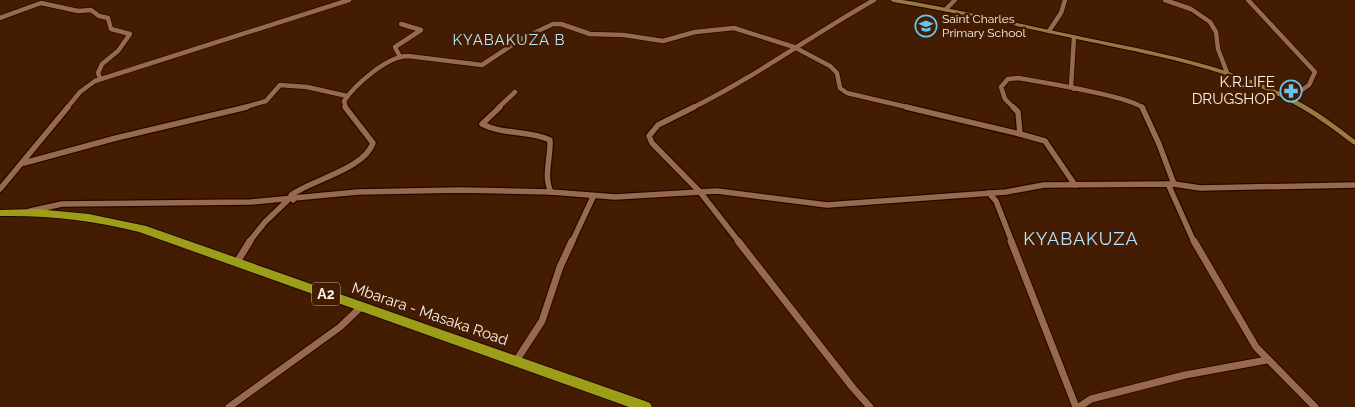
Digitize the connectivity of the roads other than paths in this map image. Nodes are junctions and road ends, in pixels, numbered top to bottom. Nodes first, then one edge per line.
1 (349, 0) edge
2 (874, 0) edge
3 (893, 0) edge
4 (955, 0) edge
5 (1065, 0) edge
6 (1165, 0) edge
7 (1248, 0) edge
8 (946, 9) junction
9 (0, 18) edge
10 (401, 24) dead end
11 (1049, 31) junction
12 (1074, 37) junction
13 (794, 47) junction
14 (400, 57) junction
15 (1228, 75) junction
16 (100, 78) junction
17 (1074, 89) junction
18 (515, 92) dead end
19 (347, 96) junction
20 (1289, 99) junction
21 (1020, 134) junction
22 (1355, 143) edge
23 (23, 163) junction
24 (1171, 184) junction
25 (1075, 186) junction
26 (1355, 186) edge
27 (0, 189) edge
28 (551, 192) junction
29 (700, 192) junction
30 (1006, 192) junction
31 (989, 193) junction
32 (593, 197) junction
33 (290, 200) junction
34 (996, 201) junction
35 (30, 211) junction
36 (0, 212) edge
37 (237, 262) junction
38 (362, 306) junction
39 (1267, 360) junction
40 (516, 361) junction
41 (229, 407) edge
42 (645, 407) edge
43 (870, 407) edge
44 (1078, 407) edge
45 (1315, 407) edge

1 - 16 street
2 - 13 street
3 - 8 street
4 - 8 street
5 - 11 street
6 - 15 street
7 - 20 street
8 - 11 street
9 - 16 street
10 - 14 street
11 - 12 street
12 - 15 street
12 - 17 street
13 - 14 street
13 - 21 street
13 - 29 street
14 - 19 street
15 - 20 street
16 - 23 street
17 - 21 street
17 - 24 street
18 - 28 street
19 - 23 street
19 - 33 street
20 - 22 street
21 - 25 street
23 - 27 street
24 - 25 street
24 - 26 street
24 - 39 street
25 - 30 street
28 - 32 street
28 - 33 street
29 - 31 street
29 - 32 street
29 - 43 street
30 - 31 street
30 - 34 street
31 - 34 street
32 - 40 street
33 - 35 street
33 - 37 street
34 - 44 street
35 - 36 highway, Mbarara - Masaka Road / A2
35 - 37 highway, Mbarara - Masaka Road / A2
37 - 38 highway, Mbarara - Masaka Road / A2
38 - 40 highway, Mbarara - Masaka Road / A2
38 - 41 street
39 - 44 street
39 - 45 street
40 - 42 highway, Mbarara - Masaka Road / A2

